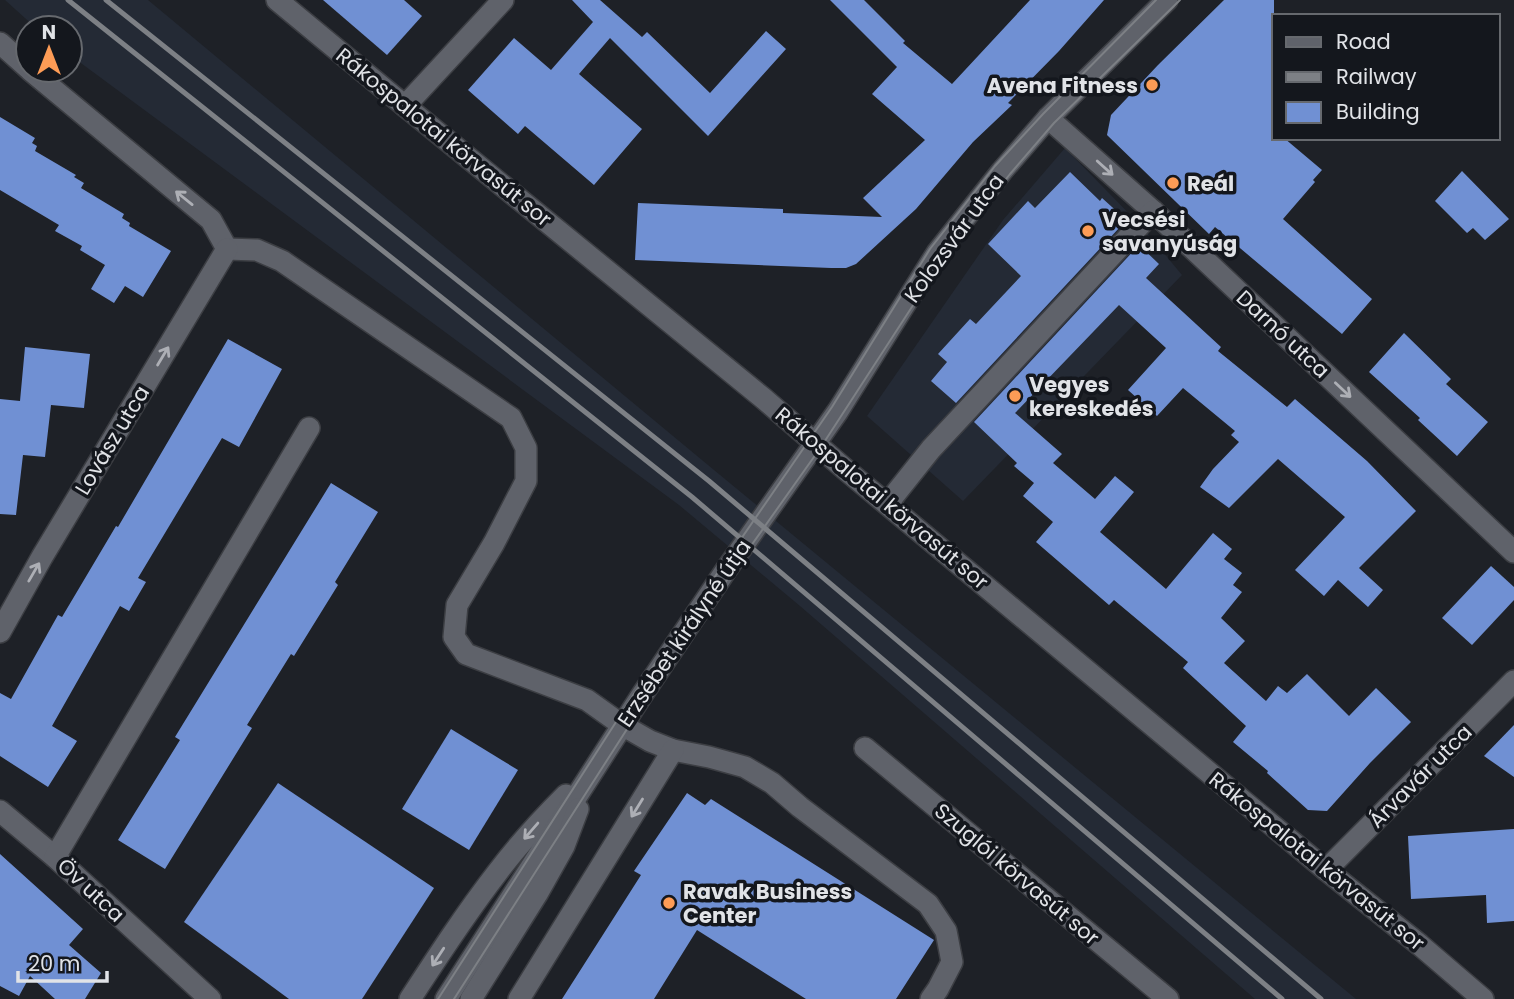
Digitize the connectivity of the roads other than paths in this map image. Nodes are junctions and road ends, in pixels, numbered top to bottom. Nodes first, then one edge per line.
1 (277, 0) edge
2 (503, 0) edge
3 (1167, 0) edge
4 (0, 43) edge
5 (14, 56) edge
6 (47, 84) edge
7 (405, 106) junction
8 (1048, 118) junction
9 (1153, 211) junction
10 (227, 249) junction
11 (309, 428) dead end
12 (815, 443) junction
13 (774, 502) joint
14 (888, 503) junction
15 (1514, 552) edge
16 (0, 632) edge
17 (1514, 681) edge
18 (622, 725) junction
19 (865, 748) dead end
20 (673, 750) junction
21 (596, 765) junction
22 (0, 811) edge
23 (55, 857) junction
24 (1326, 870) junction
25 (210, 999) edge
26 (410, 999) edge
27 (446, 999) edge
28 (471, 999) edge
29 (519, 999) edge
30 (931, 999) edge
31 (1168, 999) edge
32 (1483, 999) edge

1 - 7 street, Rákospalotai körvasút sor
2 - 7 street
3 - 8 street, Kolozsvár utca
4 - 5 street
10 -> 6 street
7 - 12 street, Rákospalotai körvasút sor
8 -> 9 street, Darnó utca
8 - 12 street, Kolozsvár utca
9 - 14 street
9 -> 15 street, Darnó utca
16 -> 10 street, Lovász utca
10 - 18 street
11 - 23 street
12 - 13 street, Kolozsvár utca
12 - 14 street, Rákospalotai körvasút sor
13 - 18 street, Erzsébet királyné útja
14 - 24 street, Rákospalotai körvasút sor
17 - 24 street, Árvavár utca
18 - 20 street
18 - 21 street, Erzsébet királyné útja
19 - 31 street, Szuglói körvasút sor
20 -> 29 street
20 - 30 street
21 -> 26 street, Erzsébet királyné útja
21 - 27 street, Erzsébet királyné útja
21 - 28 street, Erzsébet királyné útja
22 - 23 street, Öv utca
23 - 25 street, Öv utca
24 - 32 street, Rákospalotai körvasút sor

